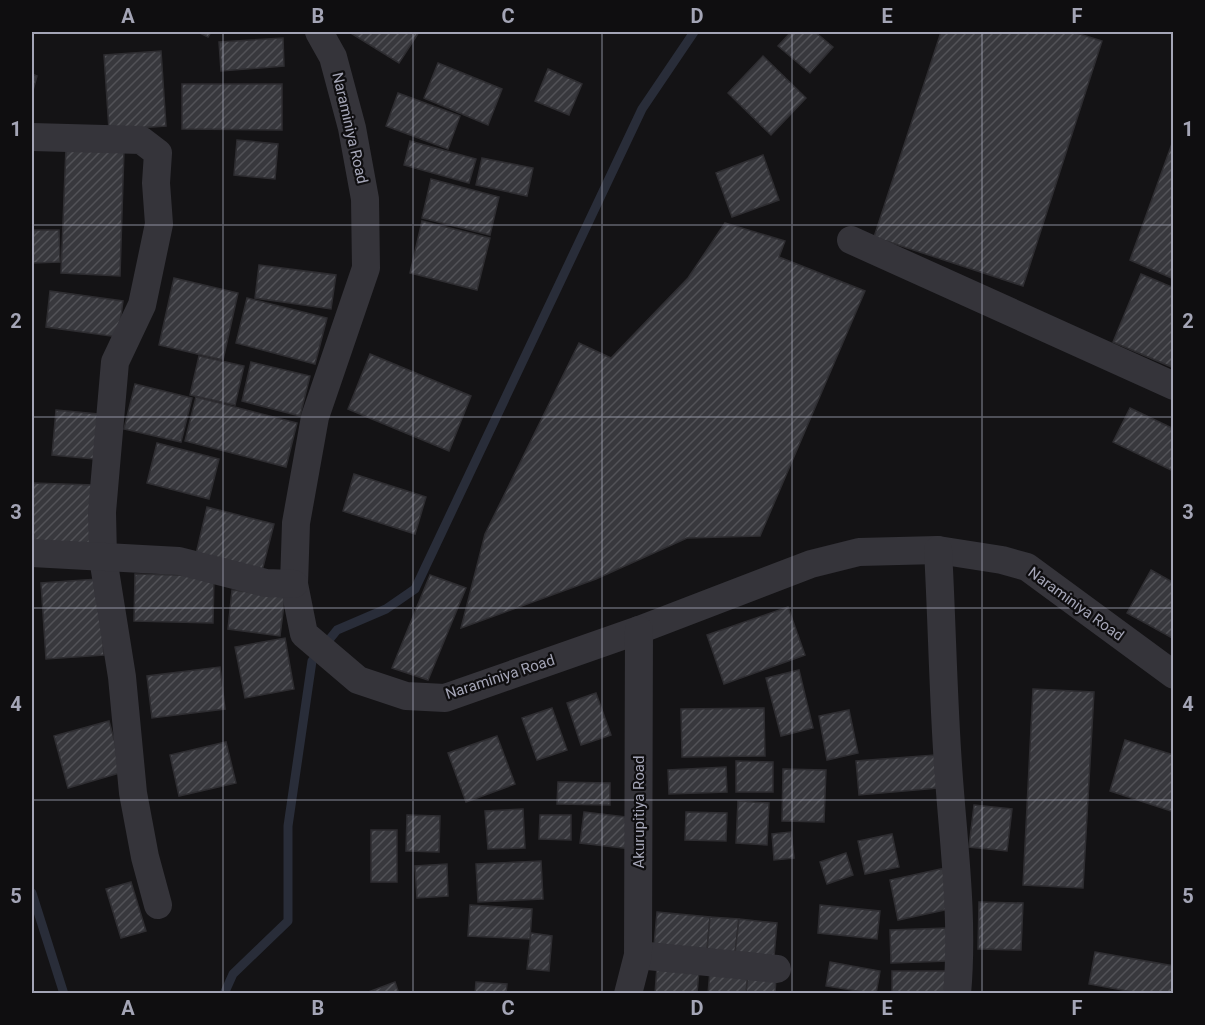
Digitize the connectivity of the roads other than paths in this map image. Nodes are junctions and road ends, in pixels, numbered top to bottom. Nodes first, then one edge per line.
1 (319, 32) edge
2 (32, 137) edge
3 (851, 240) dead end
4 (1173, 386) edge
5 (938, 550) junction
6 (32, 553) edge
7 (103, 558) junction
8 (294, 584) junction
9 (639, 630) junction
10 (1173, 675) edge
11 (158, 905) dead end
12 (638, 955) junction
13 (777, 969) dead end
14 (628, 993) edge
15 (957, 993) edge

1 - 8 street, Naraminiya Road
2 - 7 street
3 - 4 street
5 - 9 street, Naraminiya Road
5 - 10 street, Naraminiya Road
5 - 15 street
6 - 7 street
7 - 8 street
7 - 11 street
8 - 9 street, Naraminiya Road
9 - 12 street, Akurupitiya Road
12 - 13 street
12 - 14 street, Akurupitiya Road

